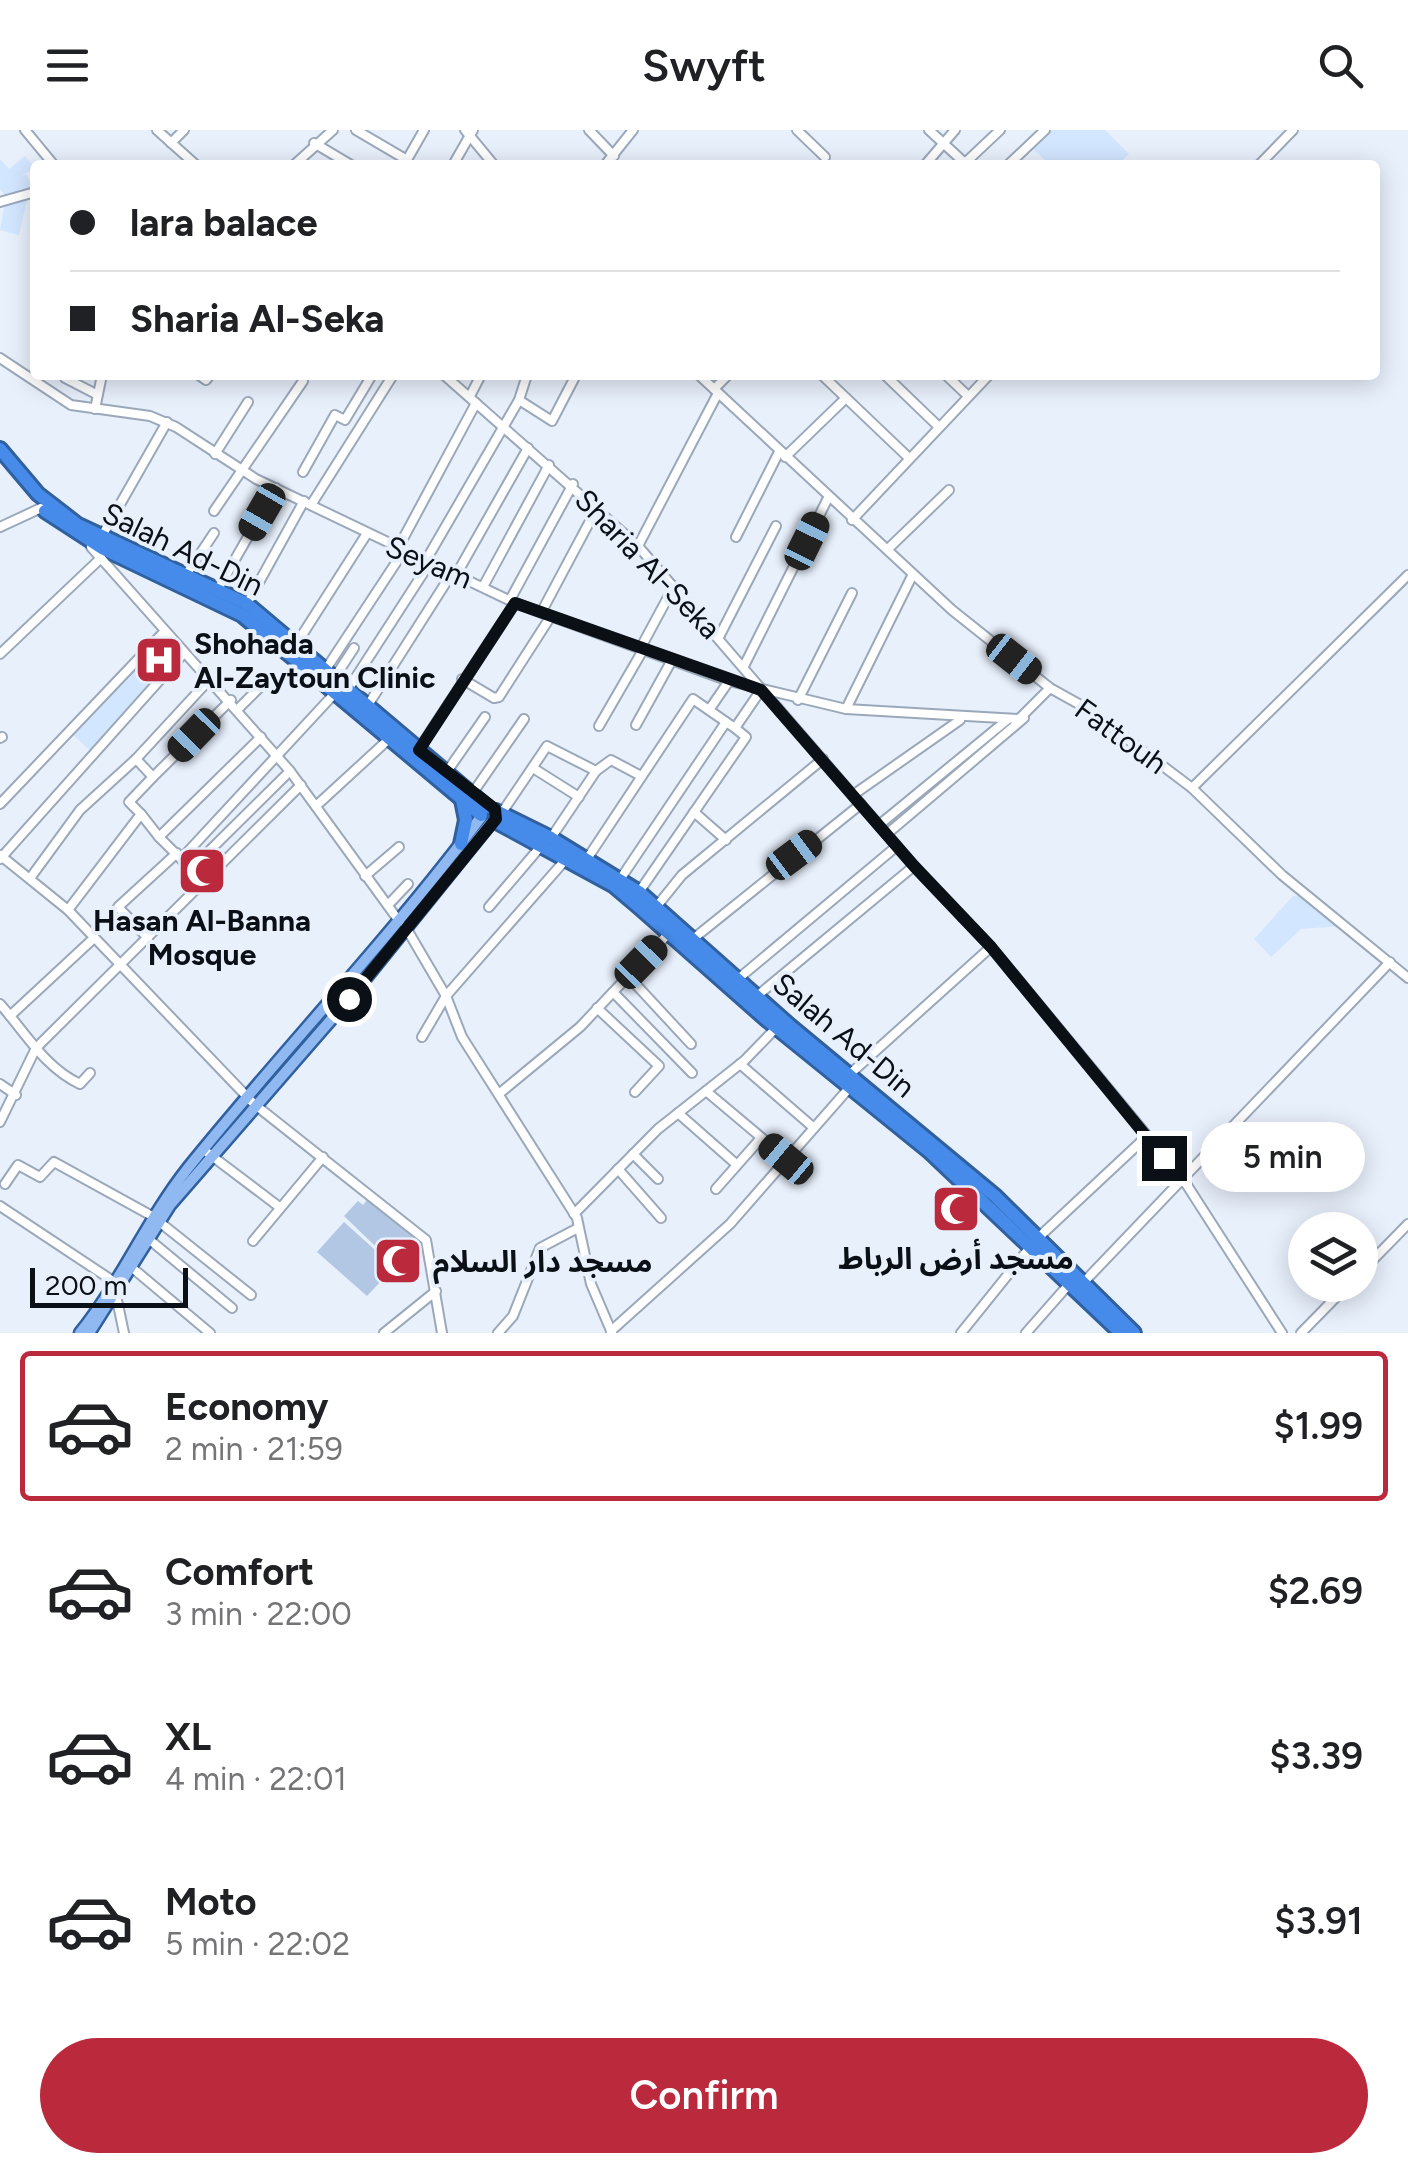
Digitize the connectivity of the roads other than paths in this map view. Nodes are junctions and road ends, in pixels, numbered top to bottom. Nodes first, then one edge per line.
1 (25, 130) edge
2 (156, 130) edge
3 (184, 130) edge
4 (333, 130) edge
5 (356, 130) edge
6 (424, 130) edge
7 (590, 130) edge
8 (633, 130) edge
9 (796, 130) edge
10 (929, 130) edge
11 (954, 130) edge
12 (1000, 130) edge
13 (1045, 130) edge
14 (1293, 130) edge
15 (469, 132) edge
16 (171, 143) junction
17 (314, 143) junction
18 (942, 144) junction
19 (614, 156) junction
20 (825, 157) dead end
21 (50, 160) edge
22 (190, 160) edge
23 (299, 160) edge
24 (343, 160) edge
25 (401, 160) edge
26 (407, 160) edge
27 (455, 160) edge
28 (490, 160) edge
29 (610, 160) edge
30 (929, 160) edge
31 (961, 160) edge
32 (970, 160) edge
33 (1013, 160) edge
34 (1264, 160) edge
35 (30, 193) edge
36 (0, 202) edge
37 (0, 358) edge
38 (30, 375) edge
39 (37, 380) edge
40 (64, 380) edge
41 (73, 380) edge
42 (101, 380) edge
43 (369, 380) edge
44 (390, 380) edge
45 (453, 380) edge
46 (479, 380) edge
47 (525, 380) edge
48 (573, 380) edge
49 (704, 380) edge
50 (724, 380) edge
51 (827, 380) edge
52 (890, 380) edge
53 (951, 380) edge
54 (984, 380) edge
55 (303, 381) dead end
56 (716, 391) junction
57 (96, 394) dead end
58 (967, 395) junction
59 (55, 396) junction
60 (846, 398) junction
61 (473, 400) junction
62 (519, 400) junction
63 (248, 402) dead end
64 (96, 409) junction
65 (166, 422) junction
66 (502, 426) junction
67 (939, 427) junction
68 (0, 448) edge
69 (528, 448) junction
70 (214, 454) junction
71 (782, 455) junction
72 (909, 458) junction
73 (0, 461) edge
74 (549, 465) junction
75 (241, 470) junction
76 (304, 472) dead end
77 (573, 484) junction
78 (276, 488) junction
79 (949, 490) dead end
80 (828, 498) junction
81 (307, 503) junction
82 (598, 506) junction
83 (41, 508) junction
84 (214, 511) dead end
85 (852, 520) junction
86 (776, 526) dead end
87 (0, 527) edge
88 (214, 533) dead end
89 (366, 535) junction
90 (102, 537) junction
91 (736, 537) dead end
92 (86, 539) junction
93 (638, 546) junction
94 (890, 548) junction
95 (400, 551) junction
96 (101, 558) junction
97 (427, 563) junction
98 (453, 574) junction
99 (913, 574) junction
100 (186, 575) junction
101 (1408, 575) edge
102 (484, 586) junction
103 (674, 586) junction
104 (218, 589) junction
105 (852, 593) dead end
106 (512, 602) junction
107 (247, 604) junction
108 (546, 614) junction
109 (164, 632) junction
110 (719, 637) junction
111 (296, 643) junction
112 (354, 648) dead end
113 (642, 650) junction
114 (0, 654) edge
115 (183, 654) junction
116 (672, 660) junction
117 (744, 666) junction
118 (462, 678) junction
119 (214, 679) junction
120 (337, 681) junction
121 (729, 681) junction
122 (259, 688) dead end
123 (1050, 688) junction
124 (761, 690) junction
125 (231, 700) junction
126 (798, 700) junction
127 (368, 705) junction
128 (238, 709) junction
129 (846, 709) junction
130 (708, 710) junction
131 (1024, 716) junction
132 (485, 718) dead end
133 (524, 719) dead end
134 (961, 719) junction
135 (1008, 719) junction
136 (726, 722) junction
137 (636, 725) dead end
138 (599, 726) dead end
139 (736, 728) junction
140 (261, 736) junction
141 (390, 738) junction
142 (419, 750) junction
143 (278, 758) junction
144 (136, 759) junction
145 (824, 760) junction
146 (533, 768) junction
147 (596, 771) junction
148 (290, 772) junction
149 (446, 772) junction
150 (640, 776) junction
151 (153, 777) junction
152 (301, 785) junction
153 (1192, 788) junction
154 (853, 794) junction
155 (467, 796) junction
156 (579, 798) junction
157 (0, 804) edge
158 (861, 804) junction
159 (316, 806) junction
160 (694, 812) junction
161 (140, 814) junction
162 (490, 816) junction
163 (878, 825) junction
164 (887, 834) junction
165 (159, 837) junction
166 (726, 840) junction
167 (546, 842) junction
168 (462, 844) junction
169 (897, 846) junction
170 (399, 847) dead end
171 (179, 856) junction
172 (1, 857) edge
173 (567, 858) junction
174 (587, 859) junction
175 (914, 866) junction
176 (191, 868) junction
177 (366, 876) junction
178 (31, 877) junction
179 (621, 878) junction
180 (205, 883) junction
181 (408, 884) dead end
182 (639, 892) junction
183 (388, 905) junction
184 (656, 906) junction
185 (490, 907) dead end
186 (68, 910) junction
187 (402, 922) junction
188 (669, 933) junction
189 (94, 938) junction
190 (148, 938) junction
191 (693, 939) junction
192 (991, 947) junction
193 (1390, 962) junction
194 (120, 965) junction
195 (628, 976) junction
196 (1408, 978) edge
197 (738, 979) junction
198 (613, 992) junction
199 (446, 996) junction
200 (757, 996) junction
201 (0, 1004) edge
202 (598, 1008) junction
203 (10, 1016) junction
204 (776, 1028) junction
205 (422, 1037) dead end
206 (691, 1044) dead end
207 (36, 1048) junction
208 (740, 1064) junction
209 (90, 1073) dead end
210 (692, 1074) dead end
211 (850, 1081) junction
212 (0, 1084) edge
213 (706, 1091) junction
214 (635, 1092) dead end
215 (500, 1093) junction
216 (16, 1095) junction
217 (252, 1101) junction
218 (678, 1113) junction
219 (0, 1122) edge
220 (814, 1128) junction
221 (761, 1138) junction
222 (1145, 1138) junction
223 (208, 1153) junction
224 (633, 1154) junction
225 (323, 1156) junction
226 (786, 1159) junction
227 (736, 1164) junction
228 (618, 1168) junction
229 (658, 1179) dead end
230 (1183, 1179) junction
231 (5, 1184) dead end
232 (716, 1189) dead end
233 (0, 1206) edge
234 (278, 1206) junction
235 (574, 1214) junction
236 (154, 1217) junction
237 (660, 1218) dead end
238 (1408, 1224) edge
239 (578, 1228) junction
240 (145, 1236) junction
241 (253, 1241) dead end
242 (1035, 1241) junction
243 (1378, 1255) edge
244 (127, 1266) junction
245 (114, 1281) junction
246 (1076, 1283) junction
247 (436, 1291) junction
248 (252, 1294) dead end
249 (114, 1296) junction
250 (1331, 1302) edge
251 (232, 1308) dead end
252 (611, 1332) edge
253 (1117, 1332) edge
254 (80, 1333) edge
255 (89, 1333) edge
256 (124, 1333) edge
257 (210, 1333) edge
258 (384, 1333) edge
259 (442, 1333) edge
260 (498, 1333) edge
261 (961, 1333) edge
262 (1026, 1333) edge
263 (1134, 1333) edge
264 (1282, 1333) edge
265 (1300, 1333) edge

1 - 21 street
2 - 16 street
3 - 16 street
4 - 17 street
5 - 25 street
6 - 26 street
7 - 19 street
8 - 19 street
9 - 20 street
10 - 18 street
11 - 18 street
12 - 32 street
13 - 33 street
14 - 34 street
15 - 27 street
15 - 28 street
16 - 22 street
17 - 23 street
17 - 24 street
18 - 30 street
18 - 31 street
19 - 29 street
35 - 36 street
37 - 38 street, Seyam
39 - 59 street, Seyam
40 - 59 street
41 - 57 street
42 - 64 street
43 - 76 street
44 - 81 street
45 - 61 street, Sharia Al-Seka
46 - 61 street
47 - 62 street
48 - 62 street
49 - 56 street, Fattouh
50 - 56 street
51 - 60 street
52 - 67 street
53 - 58 street
54 - 58 street
55 - 75 street
56 - 71 street, Fattouh
56 - 93 street
58 - 67 street
59 - 64 street, Seyam
60 - 71 street
60 - 72 street
61 - 66 street, Sharia Al-Seka
61 - 95 street
62 - 66 street
63 - 70 street
64 - 65 street, Seyam
65 - 70 street, Seyam
65 - 90 street
66 - 69 street, Sharia Al-Seka
66 - 97 street
67 - 72 street
68 - 90 highway, Salah Ad-Din
69 - 74 street, Sharia Al-Seka
69 - 98 street
70 - 75 street, Seyam
71 - 80 street, Fattouh
71 - 91 street
72 - 85 street
73 - 83 highway, Salah Ad-Din
74 - 77 street, Sharia Al-Seka
74 - 102 street
75 - 78 street, Seyam
75 - 84 street
77 - 82 street, Sharia Al-Seka
77 - 106 street
78 - 81 street, Seyam
78 - 104 street
79 - 94 street
80 - 85 street, Fattouh
80 - 117 street
81 - 89 street, Seyam
81 - 107 street
82 - 93 street, Sharia Al-Seka
82 - 108 street
83 - 87 street
83 - 92 highway, Salah Ad-Din
85 - 94 street, Fattouh
86 - 110 street
88 - 100 street
89 - 95 street, Seyam
89 - 111 street
90 - 100 highway, Salah Ad-Din
92 - 96 street
92 - 120 highway, Salah Ad-Din
93 - 103 street, Sharia Al-Seka
94 - 99 street, Fattouh
95 - 97 street, Seyam
95 - 120 street
96 - 109 street
96 - 114 street
97 - 98 street, Seyam
97 - 120 street
98 - 102 street, Seyam
98 - 127 street
99 - 123 street, Fattouh
99 - 129 street
100 - 104 highway, Salah Ad-Din
101 - 153 street
102 - 106 street, Seyam
103 - 110 street, Sharia Al-Seka
103 - 113 street
104 - 107 highway, Salah Ad-Din
105 - 126 street
106 - 108 street, Seyam
106 - 118 street
107 - 111 highway, Salah Ad-Din
108 - 113 street, Seyam
108 - 118 street
109 - 115 street
109 - 157 street
110 - 117 street, Sharia Al-Seka
111 - 120 highway, Salah Ad-Din
112 - 120 street
113 - 116 street, Seyam
113 - 138 street
115 - 119 street
115 - 172 street
116 - 121 street, Seyam
116 - 137 street
117 - 124 street, Sharia Al-Seka
118 - 142 street
119 - 125 street
119 - 144 street
120 - 127 highway, Salah Ad-Din
120 - 141 highway, Salah Ad-Din
120 - 143 street
121 - 124 street, Seyam
121 - 130 street
122 - 128 street
123 - 131 street
123 - 153 street, Fattouh
124 - 126 street, Seyam
124 - 139 street
124 - 145 street, Sharia Al-Seka
125 - 128 street
125 - 151 street
126 - 129 street, Seyam
127 - 142 highway, Salah Ad-Din
128 - 140 street
129 - 134 street, Seyam
130 - 136 street
130 - 150 street
131 - 135 street, Seyam
131 - 164 street
132 - 149 street
133 - 155 street
134 - 135 street, Seyam
134 - 154 street
135 - 163 street
136 - 139 street
136 - 179 street
139 - 160 street
140 - 143 street
140 - 165 street
141 - 155 highway, Salah Ad-Din
141 - 159 street
142 - 149 highway, Salah Ad-Din
143 - 148 street
143 - 171 street
144 - 151 street
144 - 178 street
145 - 154 street, Sharia Al-Seka
145 - 166 street
146 - 147 street
146 - 156 street
146 - 162 street
147 - 150 street
147 - 156 street
148 - 152 street
148 - 176 street
149 - 155 highway, Salah Ad-Din
150 - 174 street
151 - 161 street
152 - 159 street
152 - 180 street
153 - 193 street, Fattouh
154 - 158 street, Sharia Al-Seka
155 - 162 highway, Salah Ad-Din
155 - 168 highway
156 - 167 street
158 - 163 street, Sharia Al-Seka
158 - 191 street
159 - 177 street
160 - 166 street
160 - 182 street
161 - 165 street
161 - 186 street
162 - 167 highway, Salah Ad-Din
162 - 168 main road
162 - 187 main road
163 - 164 street, Sharia Al-Seka
164 - 169 street, Sharia Al-Seka
165 - 171 street
166 - 184 street
167 - 173 highway, Salah Ad-Din
167 - 174 highway, Salah Ad-Din
167 - 185 street
168 - 187 main road
169 - 175 street, Sharia Al-Seka
169 - 197 street
170 - 177 street
171 - 176 street
171 - 190 street
172 - 178 street
173 - 188 highway, Salah Ad-Din
173 - 199 street
174 - 179 highway, Salah Ad-Din
175 - 192 street, Sharia Al-Seka
175 - 200 street
176 - 180 street
177 - 183 street
178 - 186 street
179 - 182 highway, Salah Ad-Din
180 - 190 street
181 - 183 street
182 - 184 highway, Salah Ad-Din
183 - 187 street
184 - 191 highway, Salah Ad-Din
186 - 189 street
187 - 199 street
187 - 217 main road
188 - 195 street
188 - 204 highway, Salah Ad-Din
189 - 194 street
189 - 203 street
190 - 194 street
191 - 197 highway, Salah Ad-Din
192 - 211 street
192 - 222 street, Sharia Al-Seka
193 - 196 street, Fattouh
193 - 230 street
194 - 207 street
194 - 217 street
195 - 198 street
195 - 206 street
197 - 200 highway, Salah Ad-Din
198 - 202 street
198 - 210 street
199 - 205 street
199 - 215 street
200 - 211 highway, Salah Ad-Din
201 - 203 street
202 - 214 street
202 - 215 street
203 - 207 street
204 - 208 street
204 - 211 highway, Salah Ad-Din
207 - 209 street
207 - 216 street
208 - 213 street
208 - 220 street
211 - 220 street
211 - 242 highway, Salah Ad-Din
212 - 216 street
213 - 218 street
213 - 221 street
215 - 235 street
216 - 219 street
217 - 223 main road
217 - 225 street
218 - 224 street
218 - 227 street
220 - 226 street
221 - 226 street
221 - 227 street
222 - 230 street, Sharia Al-Seka
222 - 242 street
223 - 234 street
223 - 236 main road
224 - 228 street
224 - 229 street
225 - 234 street
225 - 247 street
226 - 252 street
227 - 232 street
228 - 235 street
228 - 237 street
230 - 246 street
230 - 264 street, Sharia Al-Seka
231 - 236 street
233 - 245 street
234 - 241 street
235 - 239 street
236 - 240 main road
236 - 248 street
238 - 243 street
239 - 252 street
239 - 260 street
240 - 244 main road
240 - 251 street
242 - 246 highway, Salah Ad-Din
242 - 261 street
244 - 245 main road
244 - 249 main road
244 - 257 street
245 - 249 street
245 - 254 main road
246 - 253 highway, Salah Ad-Din
246 - 262 street
246 - 263 highway, Salah Ad-Din
247 - 258 street
247 - 259 street
249 - 255 main road
249 - 256 street
250 - 265 street

